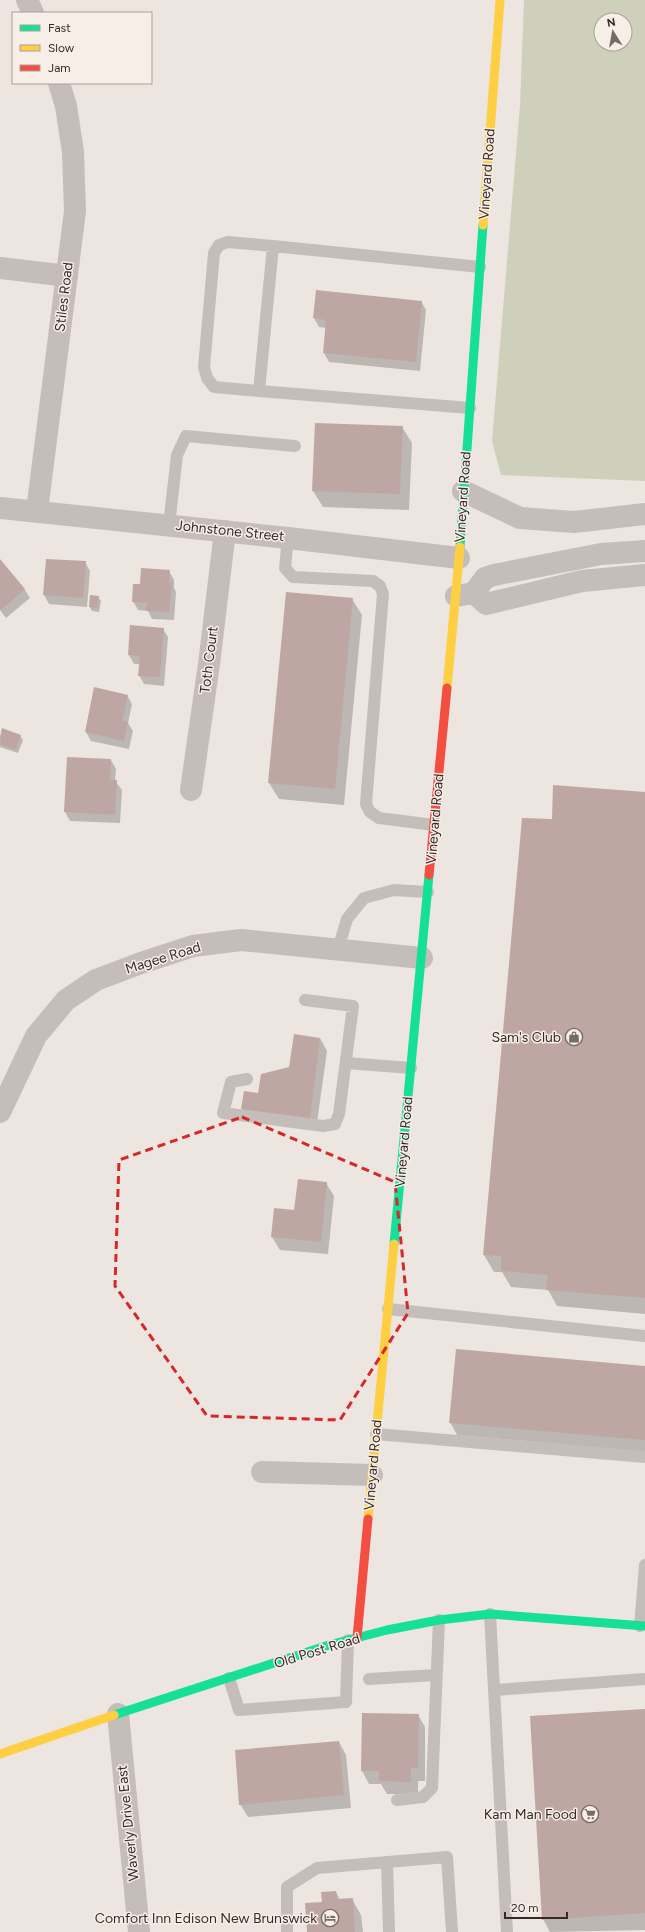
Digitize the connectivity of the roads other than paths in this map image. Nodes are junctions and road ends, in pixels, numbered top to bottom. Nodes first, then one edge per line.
1 (27, 0) edge
2 (500, 0) edge
3 (33, 12) edge
4 (59, 84) edge
5 (273, 246) junction
6 (480, 267) junction
7 (0, 268) edge
8 (67, 276) junction
9 (259, 391) junction
10 (470, 408) junction
11 (295, 446) dead end
12 (463, 491) junction
13 (0, 508) edge
14 (37, 511) junction
15 (645, 514) edge
16 (169, 525) junction
17 (225, 531) junction
18 (288, 538) junction
19 (645, 551) edge
20 (460, 558) junction
21 (645, 575) edge
22 (465, 595) junction
23 (191, 790) dead end
24 (434, 825) junction
25 (428, 892) junction
26 (338, 949) junction
27 (422, 958) junction
28 (305, 1000) dead end
29 (346, 1063) junction
30 (411, 1068) junction
31 (247, 1079) dead end
32 (0, 1112) edge
33 (388, 1309) junction
34 (645, 1336) edge
35 (376, 1434) junction
36 (645, 1457) edge
37 (262, 1472) dead end
38 (372, 1475) junction
39 (645, 1565) edge
40 (490, 1614) junction
41 (438, 1620) junction
42 (643, 1626) edge
43 (353, 1639) junction
44 (436, 1675) junction
45 (229, 1678) junction
46 (369, 1679) dead end
47 (645, 1679) edge
48 (495, 1690) junction
49 (118, 1714) junction
50 (0, 1754) edge
51 (397, 1800) dead end
52 (386, 1862) junction
53 (139, 1932) edge
54 (287, 1932) edge
55 (389, 1932) edge
56 (452, 1932) edge
57 (507, 1932) edge

1 - 3 street
2 - 6 street, Vineyard Road
4 - 8 street, Stiles Road
5 - 6 lane
5 - 9 lane
5 - 9 lane
6 - 10 street, Vineyard Road
7 - 8 street
8 - 14 street, Stiles Road
9 - 10 lane
10 - 12 street, Vineyard Road
11 - 16 lane
12 - 15 street
12 - 20 street, Vineyard Road
13 - 14 street, Johnstone Street
14 - 16 street, Johnstone Street
16 - 17 street, Johnstone Street
17 - 18 street, Johnstone Street
17 - 23 street, Toth Court
18 - 20 street, Johnstone Street
18 - 24 lane
19 - 22 street
20 - 22 street, Vineyard Road
21 - 22 street
22 - 24 street, Vineyard Road
24 - 25 street, Vineyard Road
25 - 26 lane
25 - 27 street, Vineyard Road
26 - 27 street, Magee Road
26 - 32 street, Magee Road
27 - 30 street, Vineyard Road
28 - 29 lane
29 - 30 lane
29 - 31 lane
30 - 33 street, Vineyard Road
33 - 34 lane
33 - 35 street, Vineyard Road
35 - 36 lane
35 - 38 street, Vineyard Road
37 - 38 street
38 - 43 street, Vineyard Road
39 - 42 lane
40 - 41 street, Old Post Road
40 - 42 street, Old Post Road
40 - 48 lane
41 - 43 street, Old Post Road
41 - 44 lane
43 - 45 street, Old Post Road
43 - 45 lane
44 - 46 lane
44 - 51 lane
45 - 49 street, Old Post Road
47 - 48 lane
48 - 57 lane
49 - 50 street, Old Post Road
49 - 53 street, Waverly Drive East
52 - 54 lane
52 - 55 lane
52 - 56 lane

